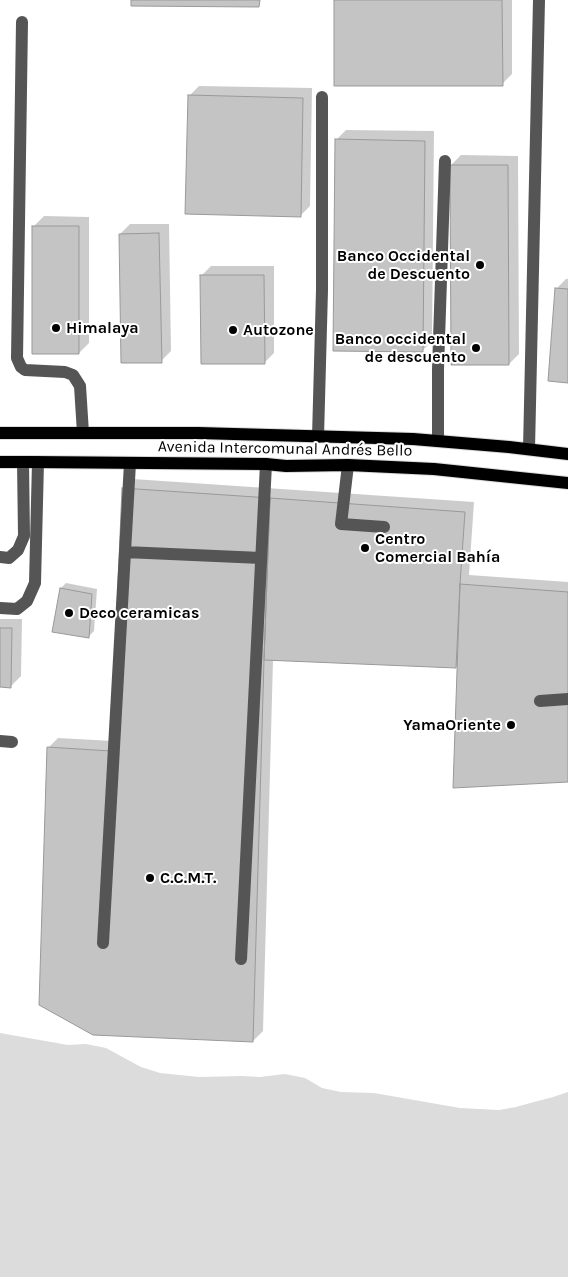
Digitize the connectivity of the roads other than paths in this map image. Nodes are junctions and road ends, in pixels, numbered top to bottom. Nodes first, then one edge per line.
1 (539, 0) edge
2 (22, 22) dead end
3 (322, 97) dead end
4 (445, 161) dead end
5 (0, 433) edge
6 (83, 433) junction
7 (318, 437) junction
8 (438, 442) junction
9 (529, 449) junction
10 (568, 454) edge
11 (0, 462) edge
12 (22, 462) junction
13 (38, 462) junction
14 (130, 463) junction
15 (266, 464) junction
16 (348, 465) junction
17 (568, 482) edge
18 (384, 527) dead end
19 (124, 552) junction
20 (0, 557) edge
21 (261, 558) junction
22 (0, 608) edge
23 (568, 699) edge
24 (540, 701) dead end
25 (103, 943) dead end
26 (242, 959) dead end

1 - 9 lane
2 - 6 lane
3 - 7 lane
4 - 8 lane
5 - 6 main road, Avenida Intercomunal Andrés Bello
6 - 7 main road, Avenida Intercomunal Andrés Bello
7 - 8 main road, Avenida Intercomunal Andrés Bello
8 - 9 main road, Avenida Intercomunal Andrés Bello
9 - 10 main road, Avenida Intercomunal Andrés Bello
11 - 12 main road, Avenida Intercomunal Andrés Bello
12 - 13 main road, Avenida Intercomunal Andrés Bello
12 - 20 lane
13 - 14 main road, Avenida Intercomunal Andrés Bello
13 - 22 lane
14 - 15 main road, Avenida Intercomunal Andrés Bello
14 - 19 lane
15 - 16 main road, Avenida Intercomunal Andrés Bello
15 - 21 lane
16 - 17 main road, Avenida Intercomunal Andrés Bello
16 - 18 lane
19 - 21 lane
19 - 25 lane
21 - 26 lane
23 - 24 lane

